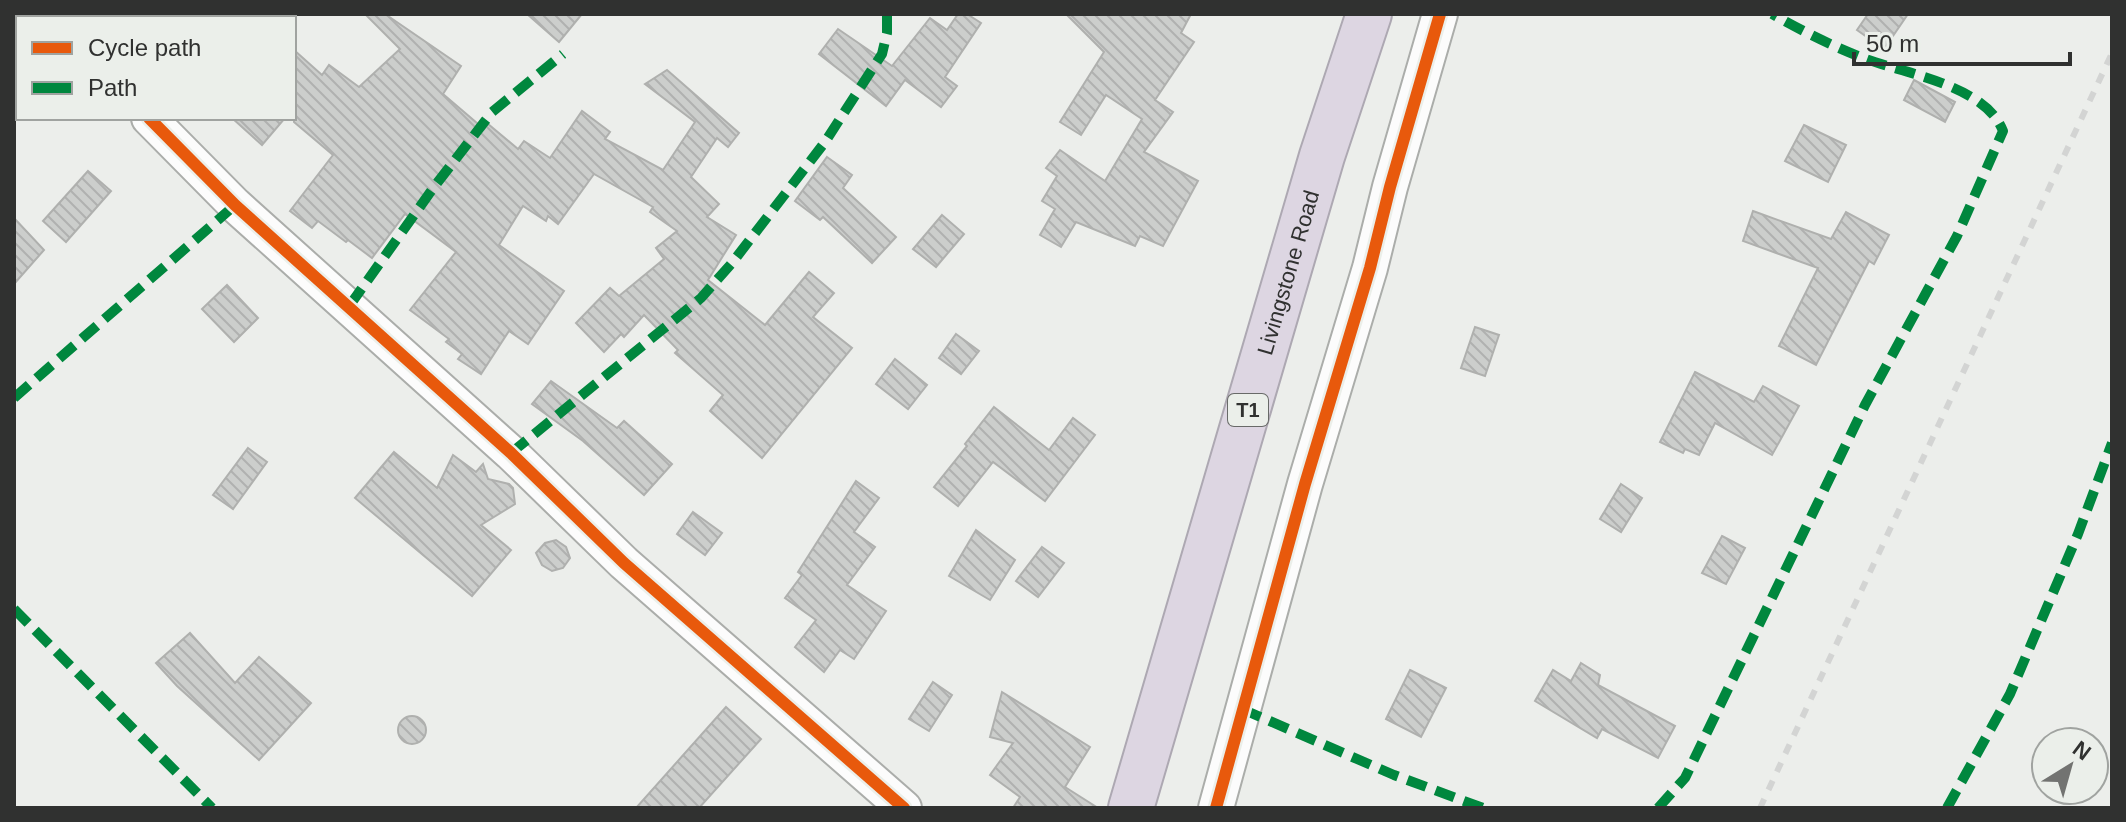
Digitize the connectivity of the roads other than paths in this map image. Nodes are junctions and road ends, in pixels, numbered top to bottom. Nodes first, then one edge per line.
1 (1369, 14) edge
2 (1440, 14) edge
3 (151, 120) edge
4 (904, 808) edge
5 (1131, 808) edge
6 (1216, 808) edge

1 - 5 highway, Livingstone Road / T1
2 - 6 street
3 - 4 street

